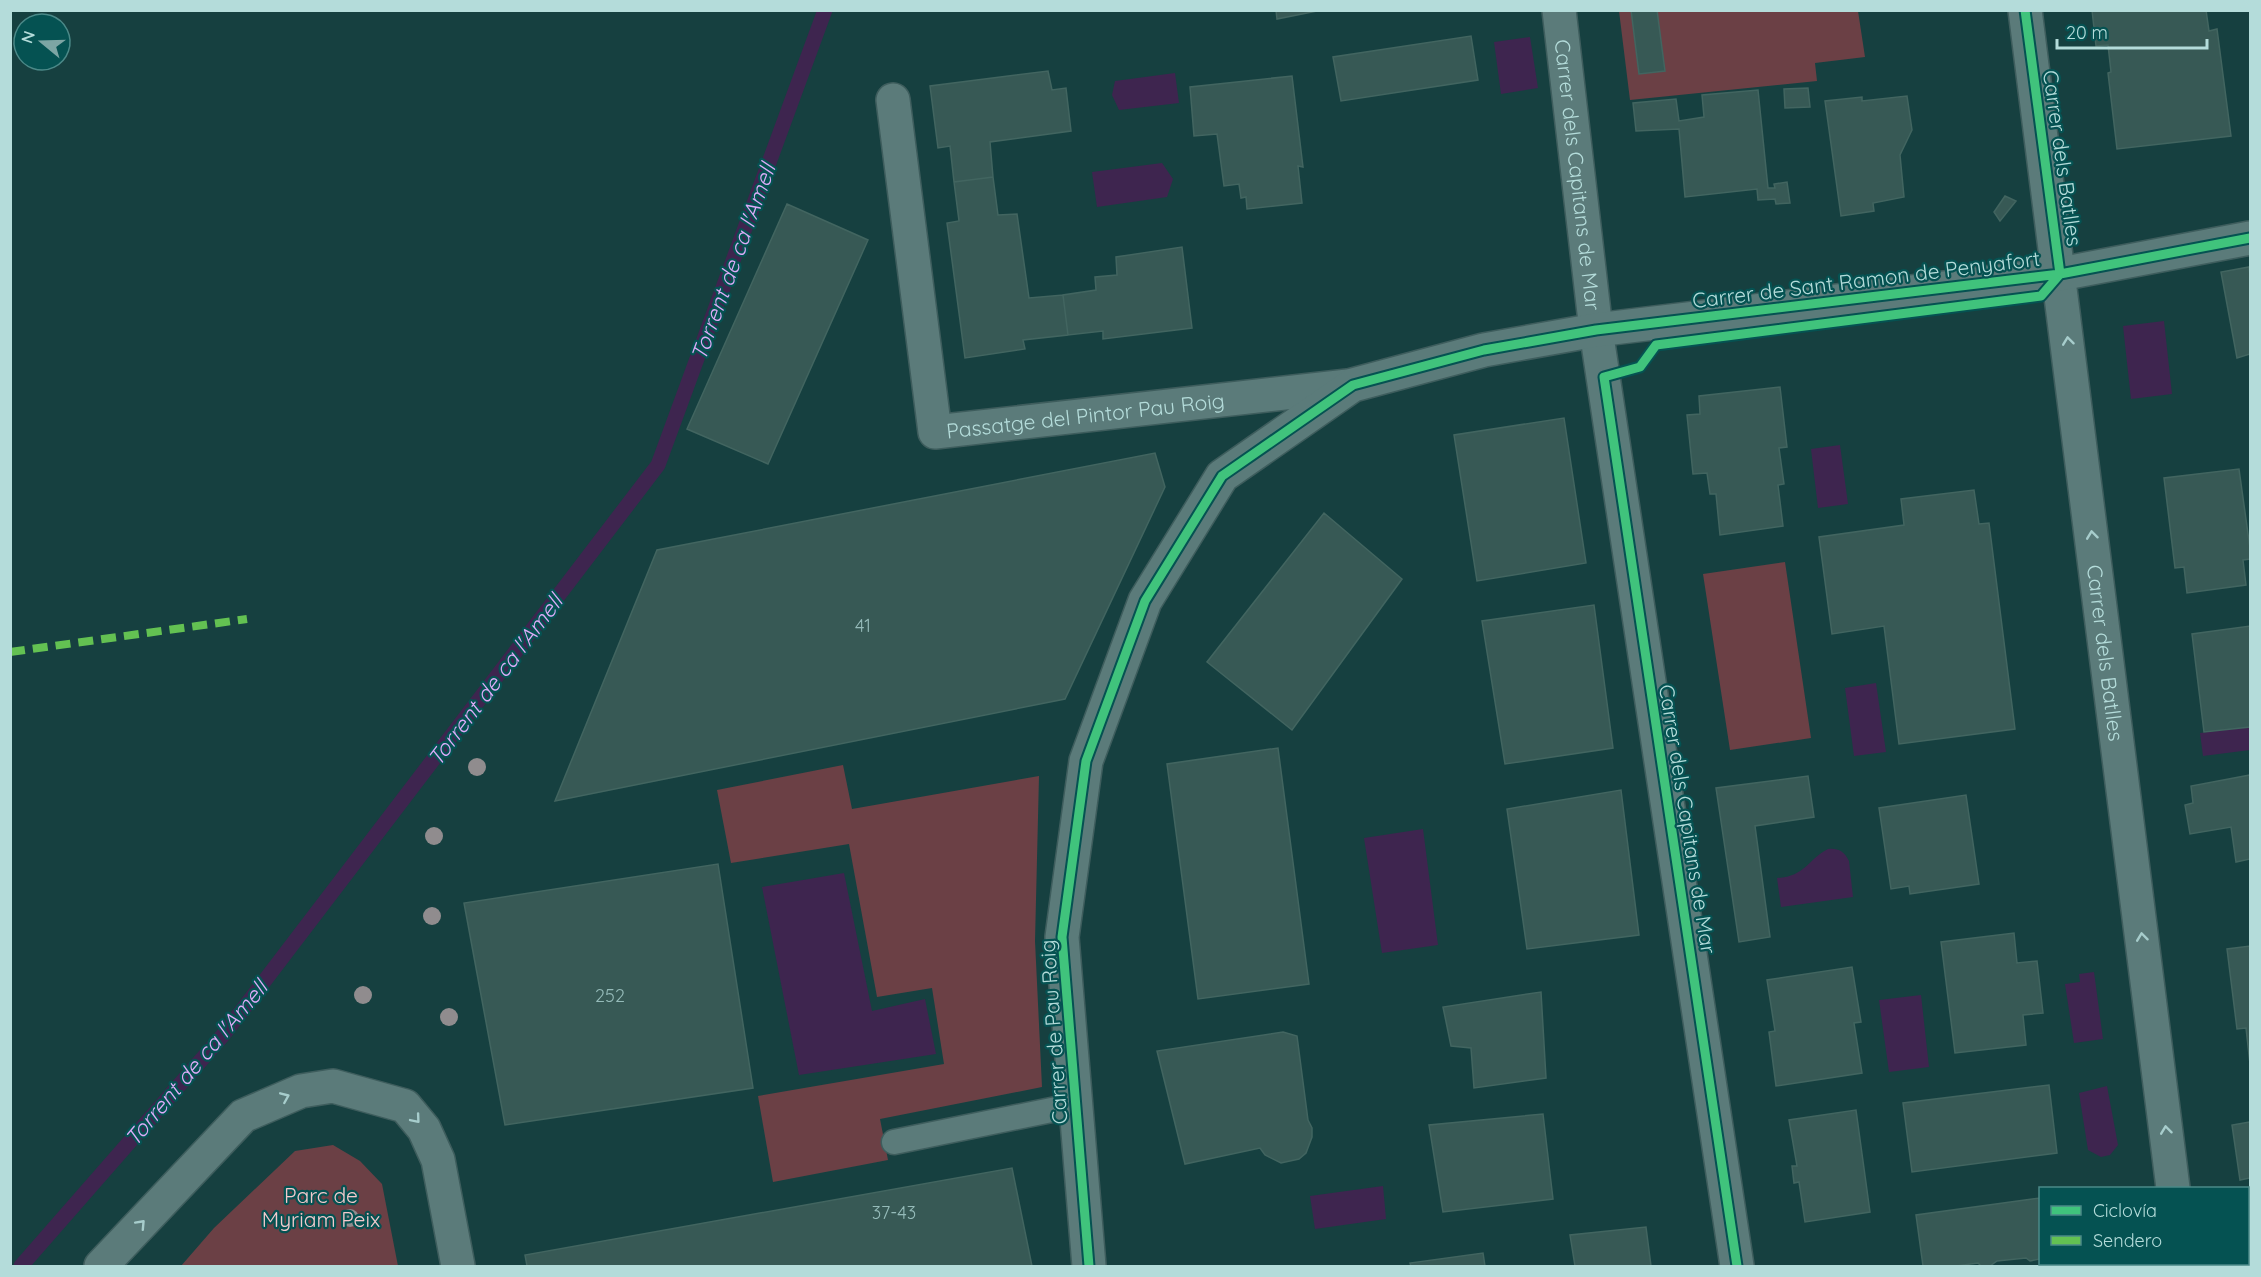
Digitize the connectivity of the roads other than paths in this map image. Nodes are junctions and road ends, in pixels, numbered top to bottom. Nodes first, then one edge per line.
1 (1558, 10) edge
2 (2025, 10) edge
3 (893, 100) dead end
4 (2250, 238) edge
5 (2060, 273) junction
6 (1596, 330) junction
7 (1484, 350) joint
8 (1353, 385) junction
9 (1076, 1105) junction
10 (894, 1142) dead end
11 (2173, 1187) edge
12 (101, 1266) edge
13 (458, 1266) edge
14 (1089, 1266) edge
15 (1737, 1266) edge

1 - 6 street, Carrer dels Capitans de Mar
2 - 5 street, Carrer dels Batlles
3 - 8 street, Passatge del Pintor Pau Roig
4 - 5 street, Carrer de Sant Ramon de Penyafort
5 - 6 street, Carrer de Sant Ramon de Penyafort
11 -> 5 street, Carrer dels Batlles
6 - 7 street, Carrer de Sant Ramon de Penyafort
6 - 15 street, Carrer dels Capitans de Mar
7 - 8 street, Carrer de Pau Roig
8 - 9 street, Carrer de Pau Roig
9 - 10 lane
9 - 14 street, Carrer de Pau Roig
12 -> 13 street

